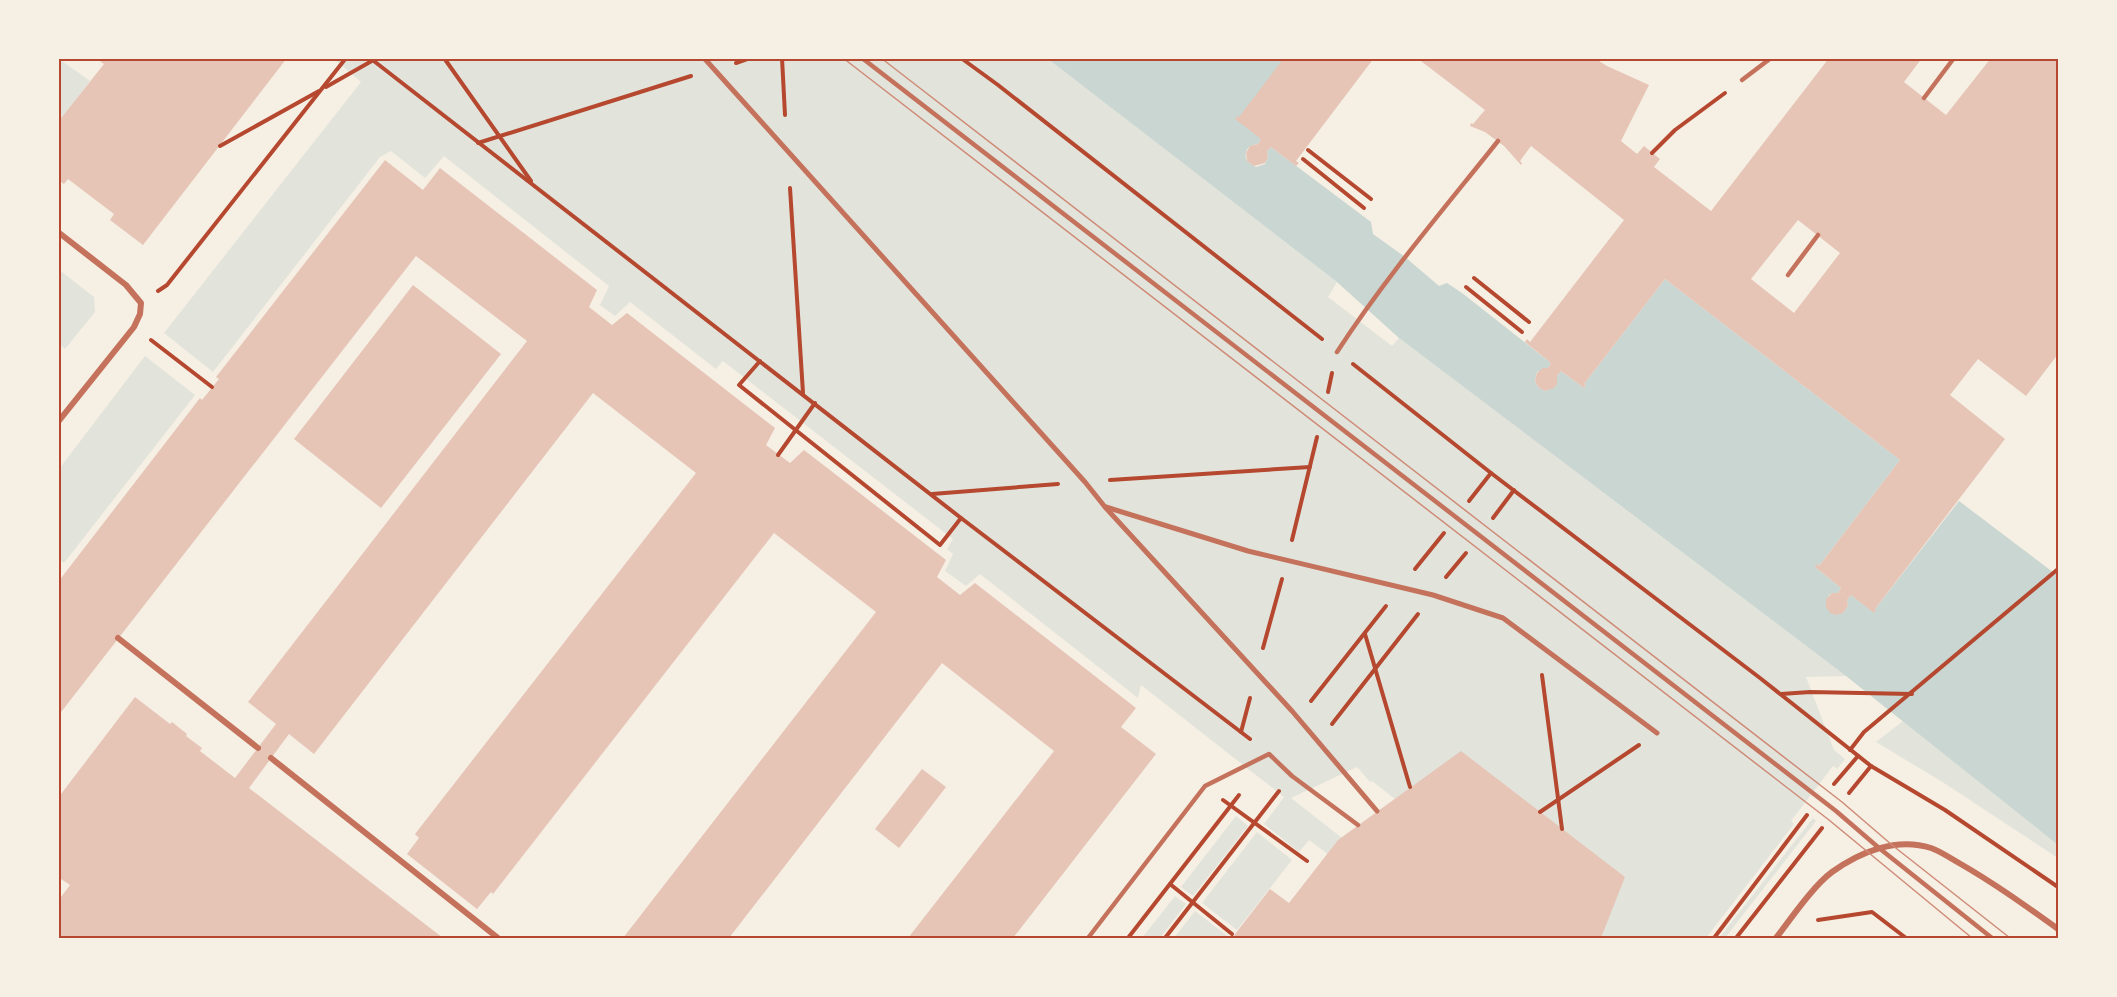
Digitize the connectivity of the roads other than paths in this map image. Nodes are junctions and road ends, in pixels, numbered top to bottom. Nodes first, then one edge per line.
1 (704, 58) edge
2 (862, 58) edge
3 (1772, 58) edge
4 (1954, 58) edge
5 (1742, 80) road end
6 (1924, 98) dead end
7 (1498, 141) dead end
8 (58, 232) edge
9 (1818, 235) dead end
10 (1788, 275) dead end
11 (1337, 351) road end
12 (58, 422) edge
13 (1105, 507) junction
14 (118, 638) dead end
15 (1657, 733) road end
16 (258, 748) dead end
17 (271, 758) dead end
18 (1377, 811) dead end
19 (1358, 825) dead end
20 (1879, 848) junction
21 (2058, 929) edge
22 (498, 939) edge
23 (1088, 939) edge
24 (1776, 939) edge
25 (1992, 939) edge

1 - 13 street
2 - 20 lane
3 - 5 lane
4 - 6 lane
7 - 11 lane
8 - 12 street
9 - 10 lane
13 - 15 street
13 - 18 street
14 - 16 street
17 - 22 street
19 - 23 lane
20 - 21 street
20 - 24 street
20 - 25 lane

